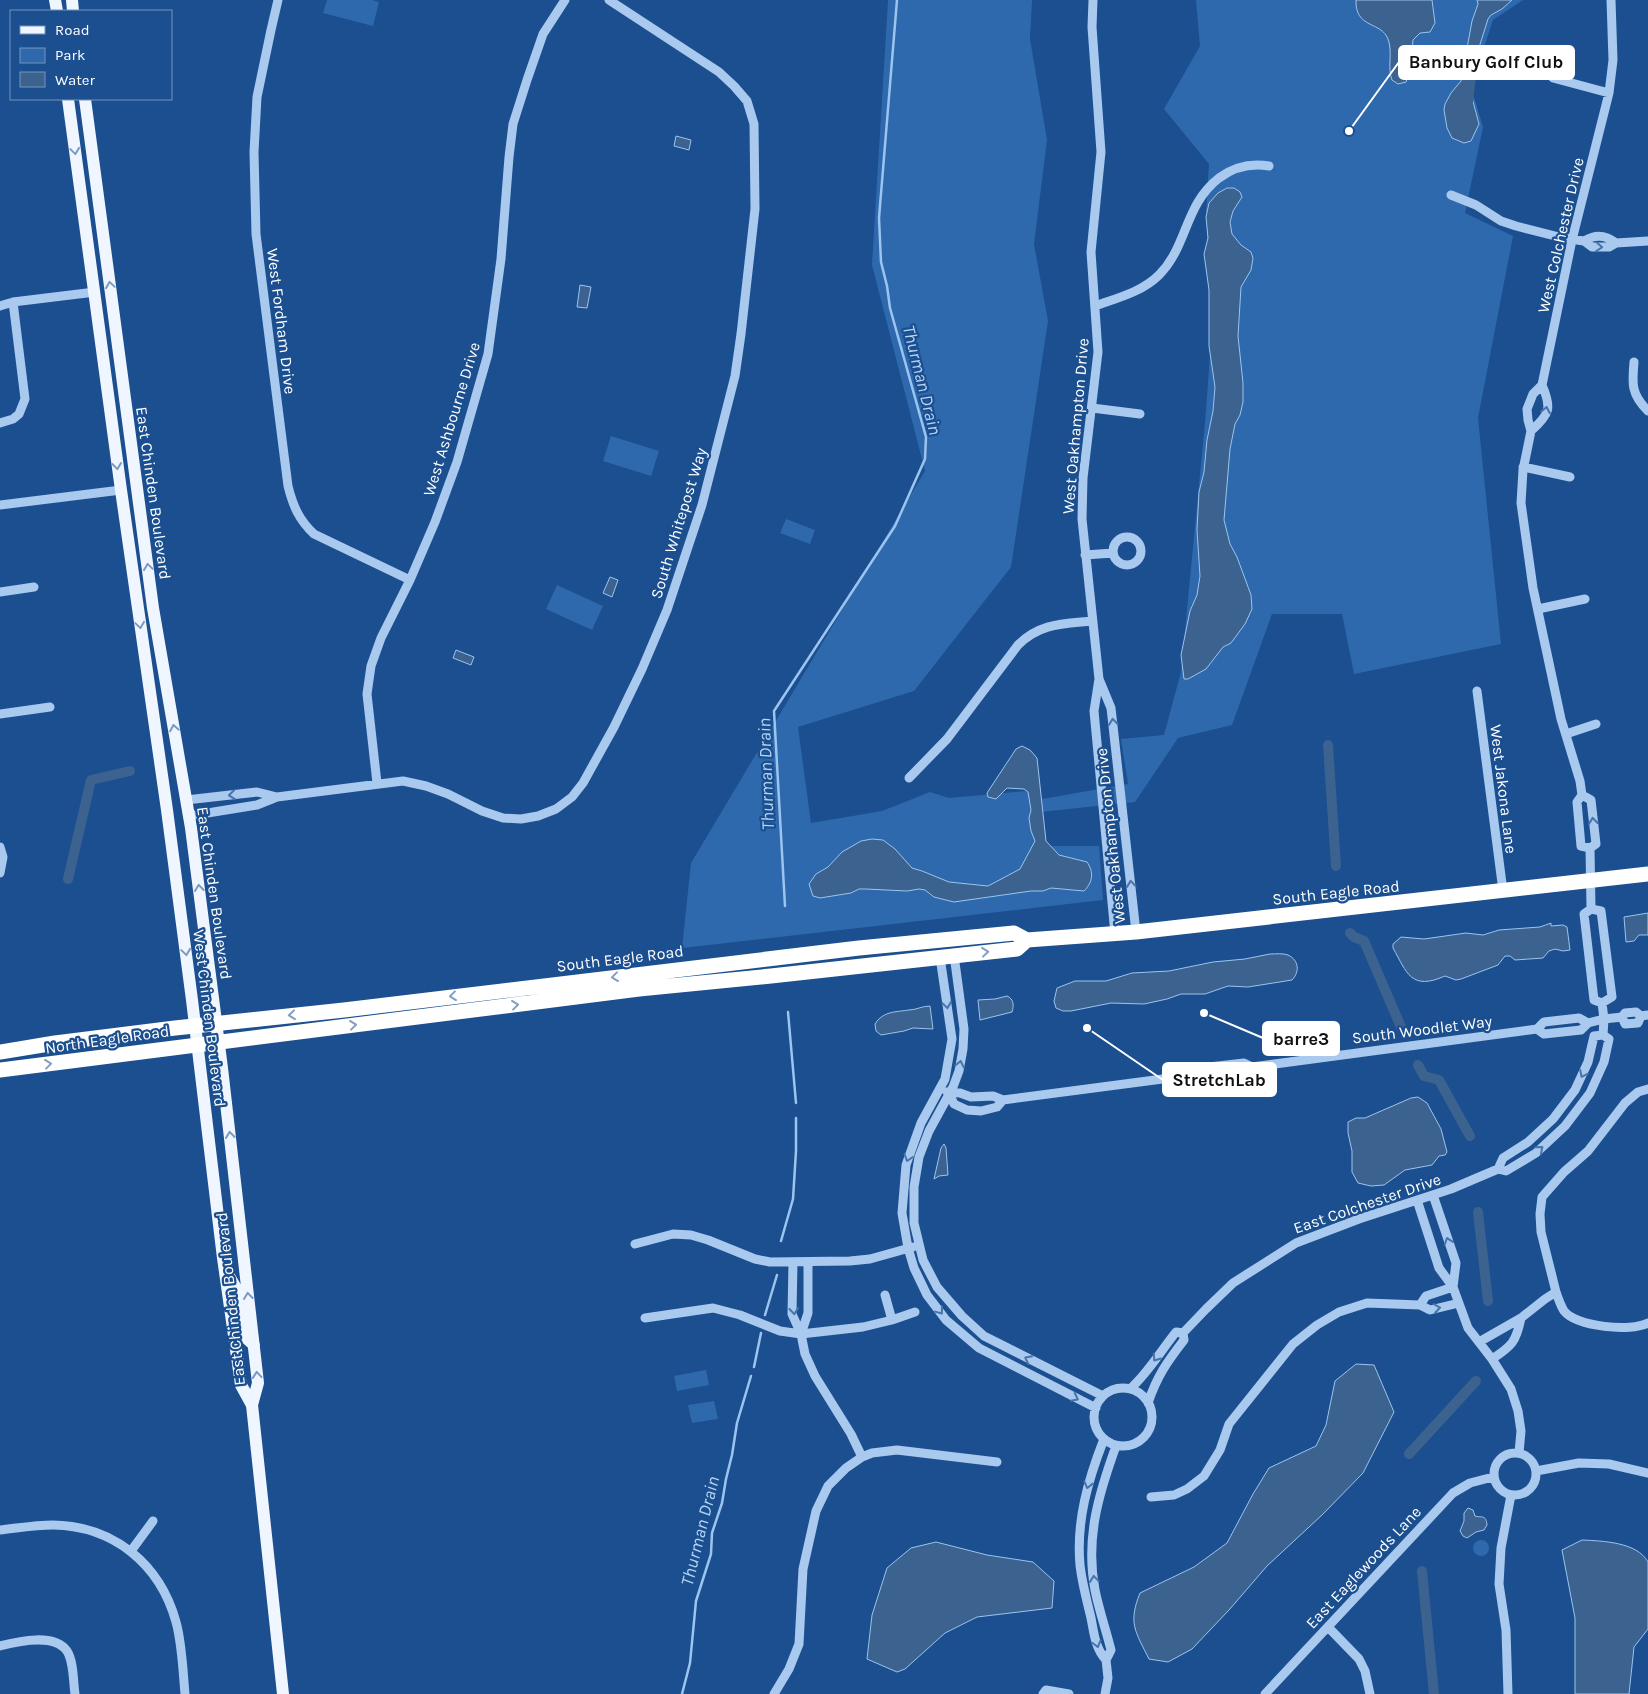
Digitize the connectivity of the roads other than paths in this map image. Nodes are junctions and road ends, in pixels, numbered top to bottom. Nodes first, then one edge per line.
1 (278, 0) edge
2 (565, 0) edge
3 (609, 0) edge
4 (1093, 0) edge
5 (1611, 0) edge
6 (1553, 78) dead end
7 (1609, 93) junction
8 (68, 100) edge
9 (85, 100) edge
10 (1269, 166) dead end
11 (1451, 195) dead end
12 (1572, 240) junction
13 (1648, 241) edge
14 (95, 292) junction
15 (13, 302) junction
16 (0, 306) edge
17 (1095, 306) junction
18 (1634, 362) dead end
19 (1542, 385) junction
20 (1092, 408) junction
21 (1648, 411) edge
22 (1140, 414) dead end
23 (0, 423) edge
24 (1532, 430) junction
25 (1523, 467) junction
26 (136, 473) junction
27 (1570, 477) dead end
28 (121, 490) junction
29 (0, 505) edge
30 (1113, 553) dead end
31 (1085, 556) junction
32 (410, 580) junction
33 (34, 587) dead end
34 (0, 592) edge
35 (1585, 599) dead end
36 (1538, 609) junction
37 (1092, 621) junction
38 (1099, 679) junction
39 (1476, 691) dead end
40 (50, 708) dead end
41 (0, 714) edge
42 (1596, 724) dead end
43 (1566, 734) junction
44 (159, 753) joint
45 (909, 778) dead end
46 (378, 783) junction
47 (1582, 795) junction
48 (278, 797) junction
49 (186, 800) junction
50 (189, 816) junction
51 (0, 847) edge
52 (1590, 848) junction
53 (0, 873) edge
54 (1648, 874) edge
55 (1591, 881) junction
56 (1502, 891) junction
57 (1591, 909) junction
58 (1136, 932) junction
59 (1115, 934) junction
60 (962, 938) junction
61 (1027, 940) junction
62 (791, 956) junction
63 (947, 956) junction
64 (806, 972) junction
65 (629, 990) junction
66 (1602, 1003) junction
67 (1645, 1016) edge
68 (1604, 1019) junction
69 (216, 1024) junction
70 (196, 1026) junction
71 (1603, 1035) junction
72 (218, 1042) junction
73 (198, 1044) junction
74 (0, 1052) edge
75 (0, 1070) edge
76 (940, 1088) junction
77 (1648, 1089) edge
78 (949, 1093) junction
79 (1003, 1100) junction
80 (1498, 1169) junction
81 (1433, 1195) junction
82 (1416, 1200) junction
83 (635, 1244) dead end
84 (920, 1244) junction
85 (908, 1248) junction
86 (793, 1262) junction
87 (808, 1262) junction
88 (225, 1270) junction
89 (1453, 1287) junction
90 (1556, 1292) junction
91 (885, 1296) dead end
92 (1459, 1303) junction
93 (1420, 1305) junction
94 (915, 1312) dead end
95 (645, 1318) dead end
96 (1520, 1318) junction
97 (892, 1320) junction
98 (1646, 1324) edge
99 (1184, 1333) junction
100 (801, 1334) junction
101 (1479, 1342) junction
102 (254, 1345) junction
103 (1492, 1360) junction
104 (1130, 1389) junction
105 (1103, 1396) junction
106 (1148, 1403) junction
107 (252, 1405) junction
108 (1096, 1408) junction
109 (1104, 1439) junction
110 (1116, 1446) junction
111 (1519, 1453) junction
112 (862, 1458) junction
113 (997, 1462) dead end
114 (1536, 1470) junction
115 (1648, 1473) edge
116 (1493, 1477) junction
117 (1511, 1495) junction
118 (1151, 1497) dead end
119 (153, 1520) dead end
120 (0, 1530) edge
121 (130, 1551) junction
122 (1328, 1627) junction
123 (2, 1646) edge
124 (1106, 1660) junction
125 (75, 1694) edge
126 (185, 1694) edge
127 (283, 1694) edge
128 (774, 1694) edge
129 (1043, 1694) edge
130 (1069, 1694) edge
131 (1106, 1694) edge
132 (1266, 1694) edge
133 (1370, 1694) edge
134 (1508, 1694) edge

1 - 32 street, West Fordham Drive
2 - 32 street, West Ashbourne Drive
3 - 46 street, South Whitepost Way
4 - 17 street, West Oakhampton Drive
5 - 7 street, West Colchester Drive
6 - 7 street
7 - 12 street, West Colchester Drive
8 -> 14 main road, East Chinden Boulevard
26 -> 9 main road, East Chinden Boulevard
10 - 17 street
11 - 12 street
12 - 13 street
12 - 19 street, West Colchester Drive
14 - 15 street
14 - 26 main road
14 -> 28 main road, East Chinden Boulevard
15 - 16 street
15 - 23 street
17 - 20 street, West Oakhampton Drive
18 - 21 street
19 - 24 street, West Colchester Drive
24 -> 19 street, West Colchester Drive
20 - 22 street
20 - 31 street, West Oakhampton Drive
24 - 25 street, West Colchester Drive
25 - 27 street
25 - 36 street, West Colchester Drive
49 -> 26 main road, East Chinden Boulevard
28 - 29 street
28 -> 44 main road, East Chinden Boulevard
30 - 31 street
31 - 37 street, West Oakhampton Drive
32 - 46 street, West Ashbourne Drive
33 - 34 street
35 - 36 street
36 - 43 street, West Colchester Drive
37 - 38 street, West Oakhampton Drive
37 - 45 street
58 -> 38 street, West Oakhampton Drive
38 - 59 street, West Oakhampton Drive
39 - 56 street, West Jakona Lane
40 - 41 street
42 - 43 street
43 - 47 street, West Colchester Drive
44 -> 70 main road, West Chinden Boulevard
46 - 48 street, South Whitepost Way
52 -> 47 street, West Colchester Drive
47 - 52 street, West Colchester Drive
48 -> 49 street, South Whitepost Way
48 - 50 street, South Whitepost Way
49 - 50 main road, East Chinden Boulevard
69 -> 50 main road, East Chinden Boulevard
51 - 53 street
52 - 55 street, West Colchester Drive
54 - 55 highway, South Eagle Road
55 - 56 highway, South Eagle Road
55 - 57 street, East Colchester Drive
56 - 58 highway, South Eagle Road
57 - 66 street, East Colchester Drive
57 - 66 street
58 - 59 highway, South Eagle Road
59 - 61 highway, South Eagle Road
60 - 61 highway, South Eagle Road
60 - 62 highway, South Eagle Road
60 - 64 highway
63 -> 61 highway, South Eagle Road
62 - 65 highway
62 -> 69 highway, South Eagle Road
63 - 64 highway, South Eagle Road
63 -> 76 street
78 -> 63 street
64 - 65 highway, South Eagle Road
72 -> 65 highway, South Eagle Road
66 - 68 street, East Colchester Drive
67 - 68 street, South Woodlet Way
68 - 71 street, East Colchester Drive
68 - 79 street, South Woodlet Way
69 - 70 highway, North Eagle Road
69 - 72 main road, East Chinden Boulevard
70 - 73 main road, West Chinden Boulevard
70 - 74 highway, North Eagle Road
71 -> 80 street, East Colchester Drive
80 -> 71 street, East Colchester Drive
72 - 73 highway, North Eagle Road
102 -> 72 main road, East Chinden Boulevard
75 -> 73 highway, North Eagle Road
73 - 88 main road, West Chinden Boulevard
76 - 78 street, South Woodlet Way
76 -> 85 street
77 - 90 street
78 - 79 street, South Woodlet Way
78 - 79 street, South Woodlet Way
78 - 84 street
80 - 81 street, East Colchester Drive
81 - 82 street, East Colchester Drive
89 -> 81 street
82 - 89 street
82 - 99 street, East Colchester Drive
83 - 86 street
84 - 85 street
105 -> 84 street
85 - 87 street
85 -> 108 street
86 - 87 street
86 -> 100 street
87 - 100 street
88 - 102 main road
88 - 107 main road, West Chinden Boulevard
89 - 92 street
89 - 93 street
90 - 96 street
90 - 98 street
91 - 97 street
93 -> 92 street
92 - 101 street
93 - 118 street
94 - 97 street
95 - 100 street
96 - 101 street
96 - 103 street
97 - 100 street
99 -> 104 street, East Colchester Drive
99 - 106 street, East Colchester Drive
100 - 112 street
101 - 103 street
107 -> 102 main road, East Chinden Boulevard
103 - 111 street
104 - 105 street
104 - 106 street
105 - 108 street
106 - 110 street
107 - 127 main road, East Chinden Boulevard
108 - 109 street
109 - 110 street
109 -> 124 street
124 -> 110 street
111 - 114 street
111 - 116 street
112 - 113 street
112 - 128 street
114 - 115 street
114 - 117 street
116 - 117 street
116 - 122 street, East Eaglewoods Lane
117 - 134 street
119 - 121 street
120 - 121 street
121 - 126 street
122 - 132 street, East Eaglewoods Lane
122 - 133 street
123 - 125 street
124 - 131 street
129 - 130 street

